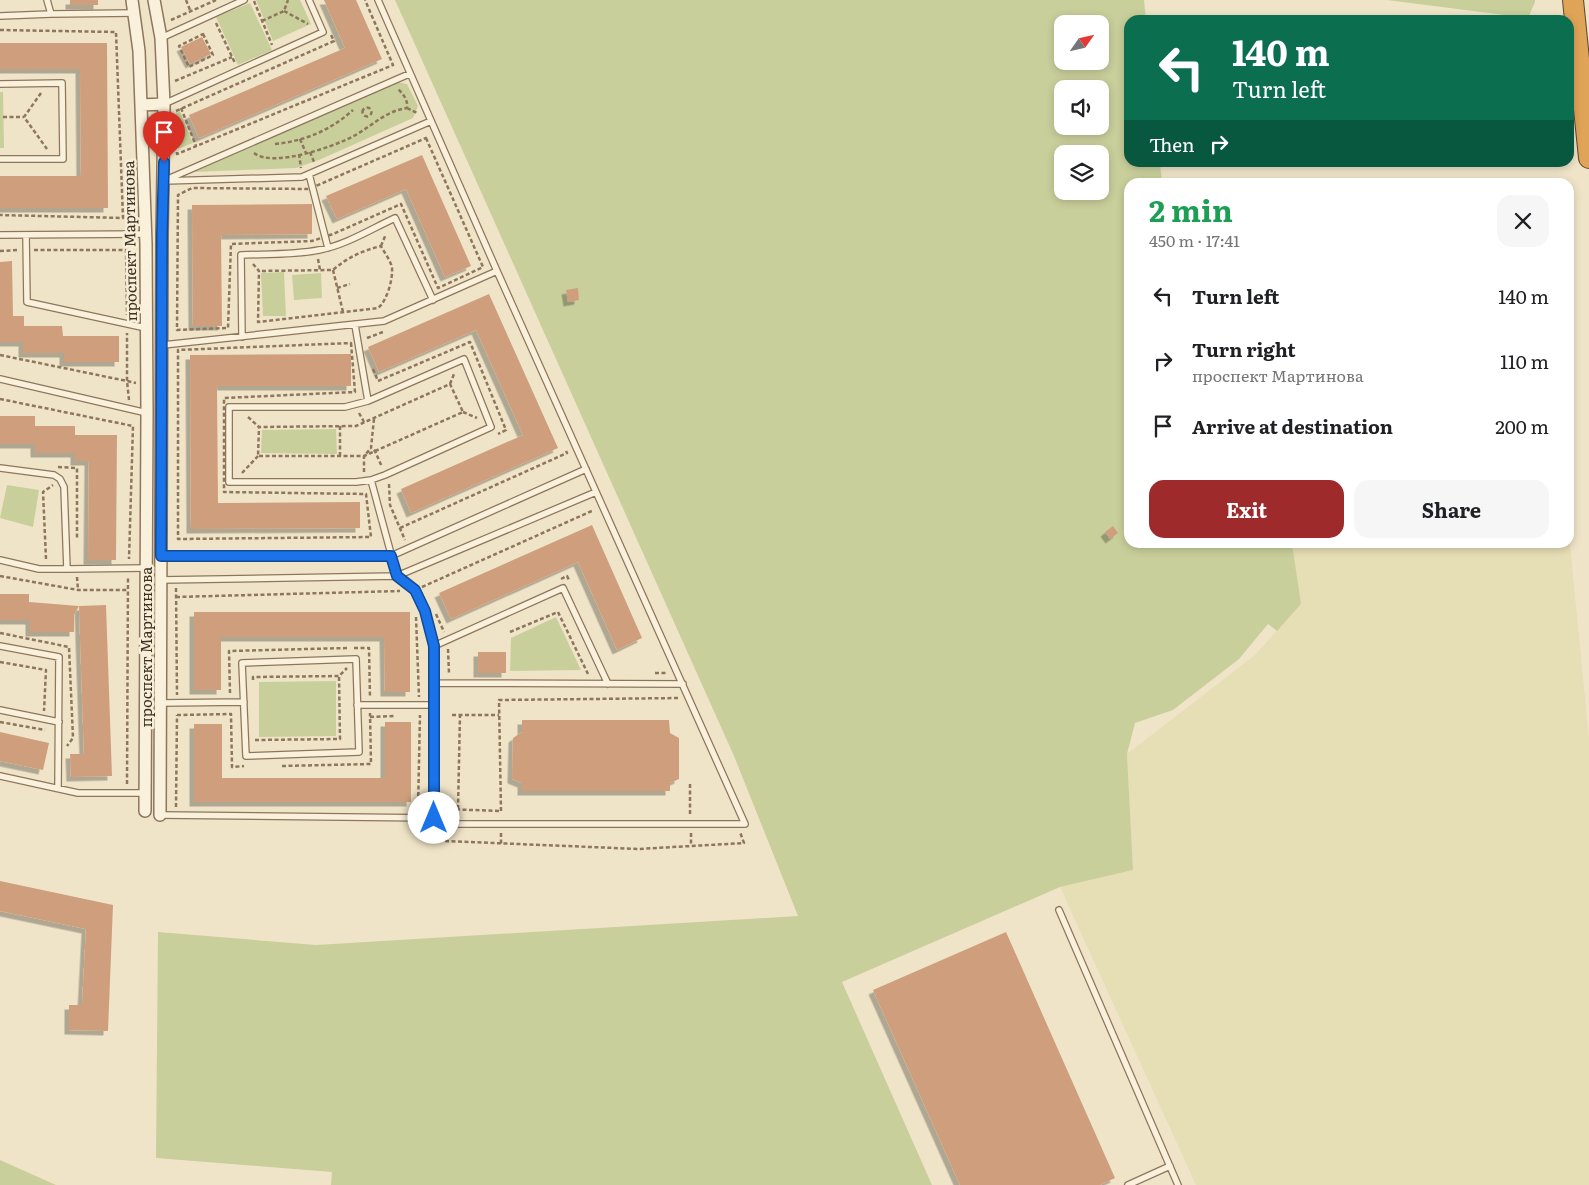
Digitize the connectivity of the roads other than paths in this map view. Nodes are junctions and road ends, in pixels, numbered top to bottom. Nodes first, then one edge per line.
1 (47, 0) edge
2 (132, 0) edge
3 (154, 0) edge
4 (244, 0) edge
5 (309, 0) edge
6 (378, 0) edge
7 (1573, 0) edge
8 (134, 13) junction
9 (51, 14) junction
10 (0, 16) edge
11 (161, 38) junction
12 (409, 74) junction
13 (0, 84) edge
14 (169, 102) junction
15 (141, 105) junction
16 (431, 121) junction
17 (1589, 158) edge
18 (0, 159) edge
19 (309, 174) junction
20 (164, 181) junction
21 (145, 234) junction
22 (162, 234) junction
23 (0, 235) edge
24 (26, 235) junction
25 (328, 248) junction
26 (497, 271) junction
27 (432, 300) junction
28 (355, 325) junction
29 (146, 328) junction
30 (242, 337) junction
31 (162, 345) junction
32 (0, 379) edge
33 (368, 401) junction
34 (147, 413) junction
35 (162, 417) junction
36 (0, 468) edge
37 (586, 469) junction
38 (368, 480) junction
39 (596, 492) junction
40 (391, 556) junction
41 (0, 560) edge
42 (161, 562) junction
43 (146, 568) junction
44 (67, 569) junction
45 (397, 576) junction
46 (160, 580) junction
47 (0, 646) edge
48 (434, 646) junction
49 (434, 683) junction
50 (608, 684) junction
51 (683, 684) junction
52 (244, 702) junction
53 (160, 703) junction
54 (434, 705) junction
55 (357, 706) junction
56 (0, 710) edge
57 (59, 722) junction
58 (0, 776) edge
59 (58, 788) junction
60 (145, 793) junction
61 (145, 811) dead end
62 (160, 815) joint
63 (434, 818) junction
64 (1059, 910) dead end
65 (1170, 1166) junction
66 (1128, 1185) edge
67 (1178, 1185) edge

1 - 9 lane
2 - 8 street, проспект Мартинова
3 - 11 street, проспект Мартинова
4 - 11 lane
5 - 14 lane
6 - 12 lane
7 - 17 highway
8 - 9 lane
8 - 15 street, проспект Мартинова
9 - 10 lane
11 - 14 street, проспект Мартинова
12 - 16 lane
12 - 20 lane
13 - 18 lane
14 - 15 street
14 - 20 street, проспект Мартинова
15 - 21 street, проспект Мартинова
16 - 19 lane
16 - 26 lane
19 - 20 lane
19 - 25 lane
20 - 22 street, проспект Мартинова
21 - 22 street
21 - 24 lane
21 - 29 street, проспект Мартинова
22 - 31 street, проспект Мартинова
23 - 24 lane
24 - 29 lane
25 - 27 lane
25 - 30 lane
26 - 27 lane
26 - 37 lane
27 - 28 lane
28 - 30 lane
28 - 33 lane
29 - 34 street, проспект Мартинова
30 - 31 lane
31 - 35 street, проспект Мартинова
32 - 34 lane
33 - 38 lane
33 - 38 lane
34 - 35 street
34 - 43 street, проспект Мартинова
35 - 42 street, проспект Мартинова
36 - 44 lane
37 - 39 lane
37 - 40 lane
38 - 40 lane
39 - 45 lane
39 - 51 lane
40 - 42 lane
40 - 45 lane
41 - 44 lane
42 - 43 street
42 - 46 street, проспект Мартинова
43 - 44 lane
43 - 60 street, проспект Мартинова
45 - 46 lane
45 - 48 lane
46 - 53 street, проспект Мартинова
47 - 57 lane
48 - 49 lane
48 - 50 lane
49 - 50 lane
49 - 54 lane
50 - 51 lane
51 - 63 lane
52 - 53 lane
52 - 55 lane
52 - 55 lane
53 - 62 street, проспект Мартинова
54 - 55 lane
54 - 63 lane
56 - 57 lane
57 - 59 lane
58 - 59 lane
59 - 60 lane
60 - 61 street, проспект Мартинова
62 - 63 lane
64 - 65 lane
65 - 66 lane
65 - 67 lane

